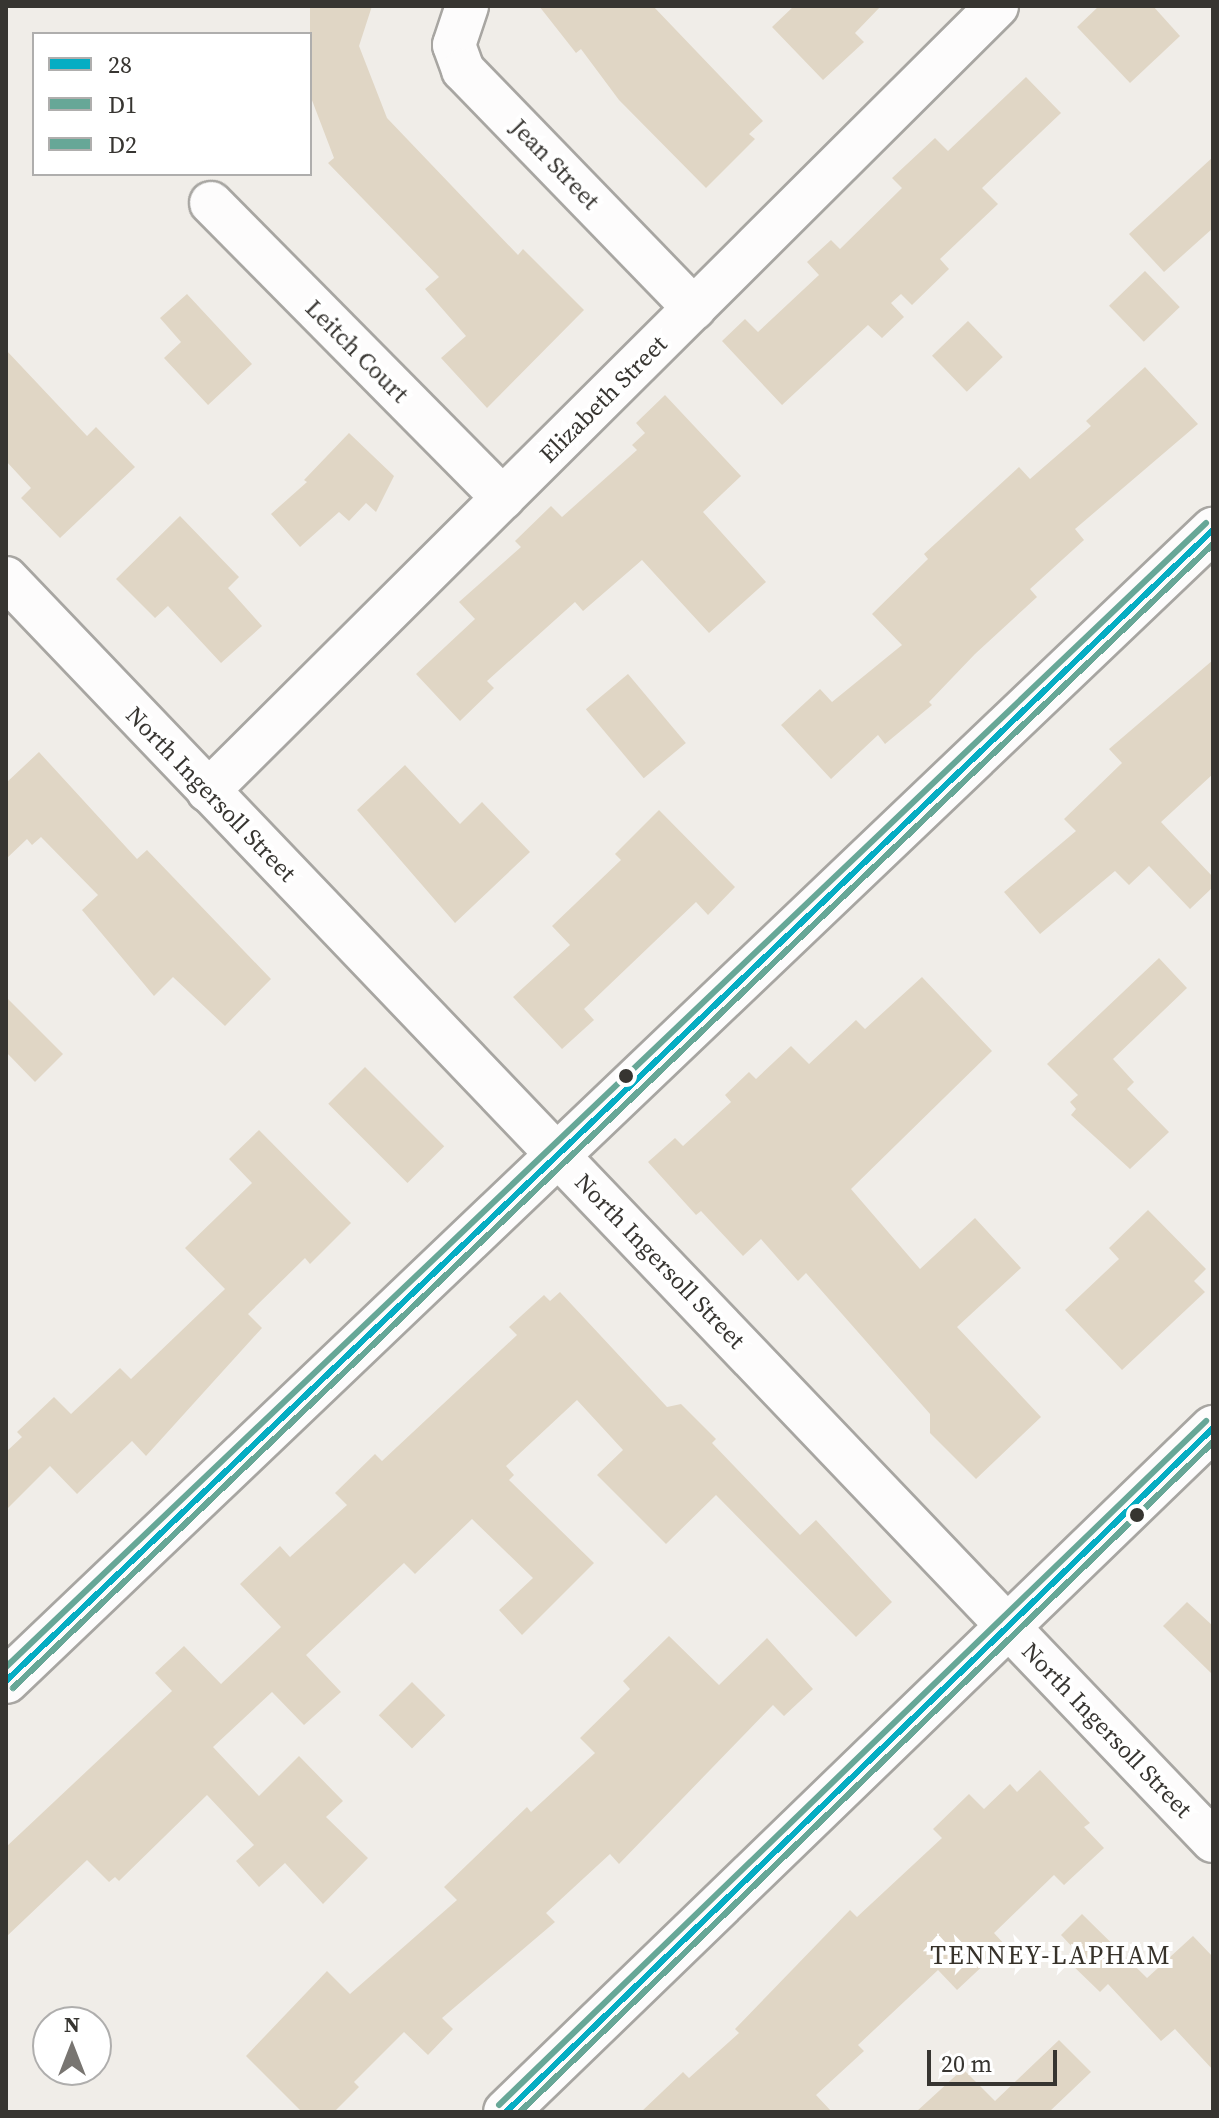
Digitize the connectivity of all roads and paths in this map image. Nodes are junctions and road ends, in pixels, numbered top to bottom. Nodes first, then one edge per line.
1 (467, 6) edge
2 (997, 6) edge
3 (211, 203) dead end
4 (694, 308) junction
5 (503, 498) junction
6 (1213, 530) edge
7 (6, 578) edge
8 (208, 791) junction
9 (556, 1153) junction
10 (1213, 1428) edge
11 (1005, 1625) junction
12 (6, 1681) edge
13 (1213, 1841) edge
14 (506, 2112) edge

1 - 4 street, Jean Street
2 - 4 street, Elizabeth Street
3 - 5 street, Leitch Court
4 - 5 street, Elizabeth Street
5 - 8 street, Elizabeth Street
6 - 9 main road
7 - 8 street, North Ingersoll Street
8 - 9 street, North Ingersoll Street
9 - 11 street, North Ingersoll Street
9 - 12 main road
10 - 11 main road
11 - 13 street, North Ingersoll Street
11 - 14 main road

